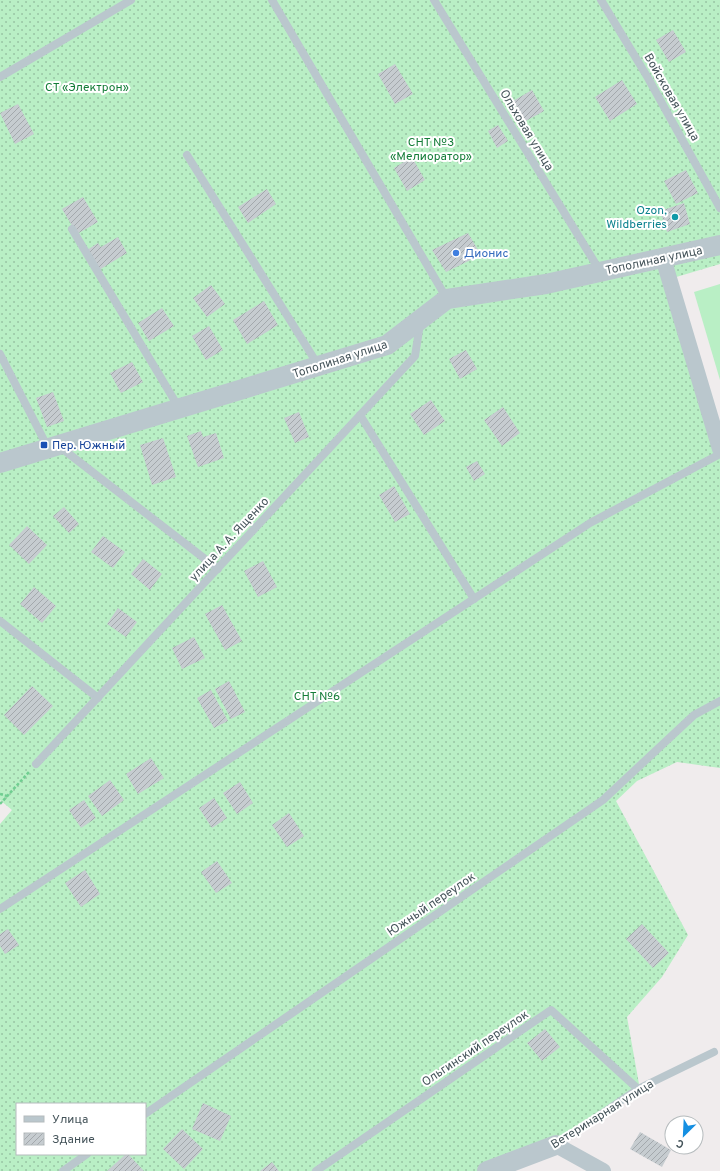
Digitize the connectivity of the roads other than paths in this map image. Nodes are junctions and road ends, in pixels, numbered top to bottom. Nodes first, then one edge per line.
1 (131, 0) edge
2 (272, 0) edge
3 (434, 0) edge
4 (600, 0) edge
5 (0, 77) edge
6 (187, 155) dead end
7 (720, 208) edge
8 (72, 229) dead end
9 (720, 245) edge
10 (663, 258) junction
11 (600, 272) junction
12 (447, 299) junction
13 (420, 321) junction
14 (0, 354) edge
15 (319, 366) junction
16 (180, 408) junction
17 (360, 416) junction
18 (53, 447) junction
19 (720, 450) edge
20 (720, 454) edge
21 (0, 463) edge
22 (218, 569) junction
23 (474, 599) junction
24 (0, 621) edge
25 (98, 698) junction
26 (720, 701) edge
27 (36, 764) road end
28 (0, 909) edge
29 (714, 1052) dead end
30 (638, 1089) junction
31 (146, 1113) edge
32 (556, 1146) junction
33 (86, 1155) edge
34 (63, 1171) edge
35 (316, 1171) edge
36 (487, 1171) edge
37 (603, 1171) edge

1 - 5 lane
2 - 12 lane
3 - 11 lane, Ольховая улица
4 - 7 lane, Войсковая улица
6 - 15 lane
8 - 16 lane
9 - 10 street, Тополиная улица
10 - 11 street, Тополиная улица
10 - 19 street
11 - 12 street, Тополиная улица
12 - 13 street, Тополиная улица
13 - 15 street, Тополиная улица
13 - 17 lane, улица А. А. Ященко
14 - 18 lane
15 - 16 street, Тополиная улица
16 - 18 street, Тополиная улица
17 - 22 lane, улица А. А. Ященко
17 - 23 lane
18 - 21 street, Тополиная улица
18 - 22 lane
20 - 23 lane
22 - 25 lane, улица А. А. Ященко
23 - 28 lane
24 - 25 lane
25 - 27 lane, улица А. А. Ященко
26 - 31 lane, Южный переулок
29 - 30 lane, Ветеринарная улица
30 - 32 lane, Ветеринарная улица
30 - 35 lane, Ольгинский переулок
32 - 36 street, Ветеринарная улица
32 - 37 street
33 - 34 lane

